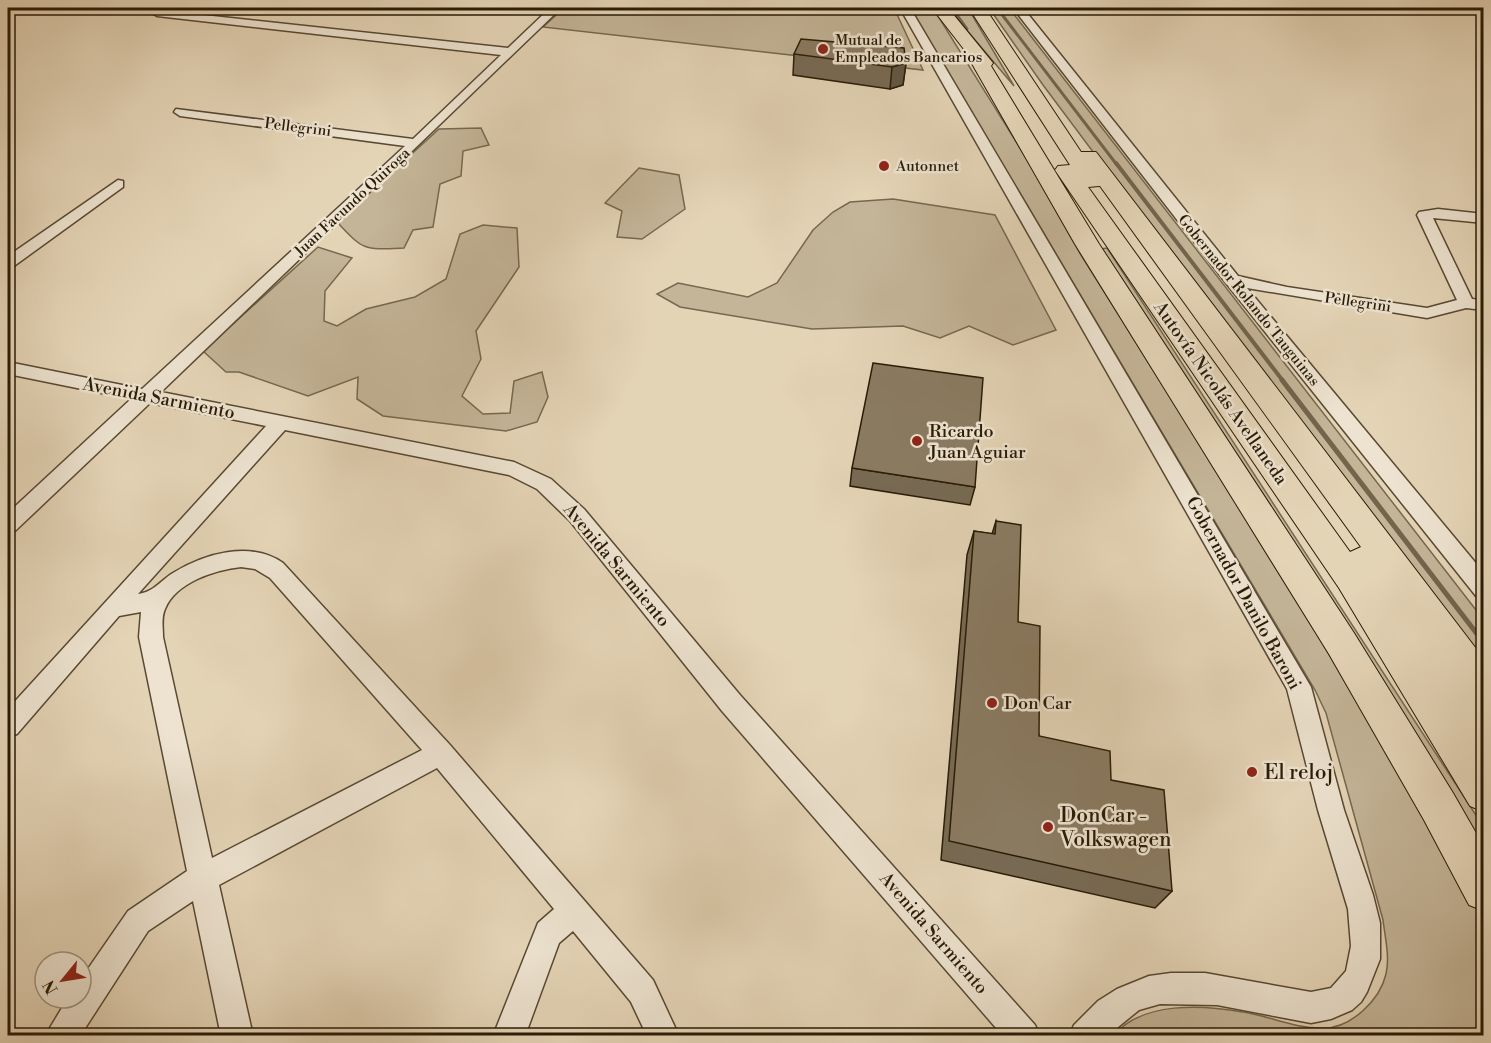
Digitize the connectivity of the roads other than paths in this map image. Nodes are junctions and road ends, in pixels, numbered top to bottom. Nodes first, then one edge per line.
1 (556, 8) edge
2 (905, 8) edge
3 (940, 8) edge
4 (1018, 8) edge
5 (157, 13) dead end
6 (980, 28) edge
7 (509, 52) junction
8 (180, 112) dead end
9 (416, 143) junction
10 (118, 184) dead end
11 (1484, 219) edge
12 (8, 263) edge
13 (1232, 280) junction
14 (1466, 303) junction
15 (1484, 305) edge
16 (8, 369) edge
17 (146, 394) junction
18 (281, 422) junction
19 (8, 525) edge
20 (1484, 590) edge
21 (158, 600) junction
22 (112, 608) junction
23 (1484, 688) edge
24 (8, 726) edge
25 (1484, 741) edge
26 (441, 753) junction
27 (1484, 793) edge
28 (202, 878) junction
29 (1484, 890) edge
30 (573, 912) junction
31 (61, 1035) edge
32 (237, 1035) edge
33 (508, 1035) edge
34 (663, 1035) edge
35 (1024, 1035) edge
36 (1085, 1035) edge

1 - 7 street, Juan Facundo Quiroga
2 - 36 street, Gobernador Danilo Baroni
3 - 6 highway, Autovía Nicolás Avellaneda
4 - 13 street, Gobernador Rolando Tauguinas
5 - 7 street
6 - 23 highway
6 - 25 highway, Autovía Nicolás Avellaneda
6 - 27 highway, Autovía Nicolás Avellaneda
6 - 29 highway
7 - 9 street, Juan Facundo Quiroga
8 - 9 street, Pellegrini
9 - 17 street, Juan Facundo Quiroga
10 - 12 street
11 - 14 street
13 - 14 street, Pellegrini
13 - 20 street, Gobernador Rolando Tauguinas
14 - 15 street, Pellegrini
16 - 17 street, Avenida Sarmiento
17 - 18 street, Avenida Sarmiento
17 - 19 street, Juan Facundo Quiroga
18 - 22 street
18 - 35 street, Avenida Sarmiento
21 - 22 street
21 - 26 street
21 - 28 street
22 - 24 street
26 - 28 street
26 - 30 street
28 - 31 street
28 - 32 street
30 - 33 street
30 - 34 street

